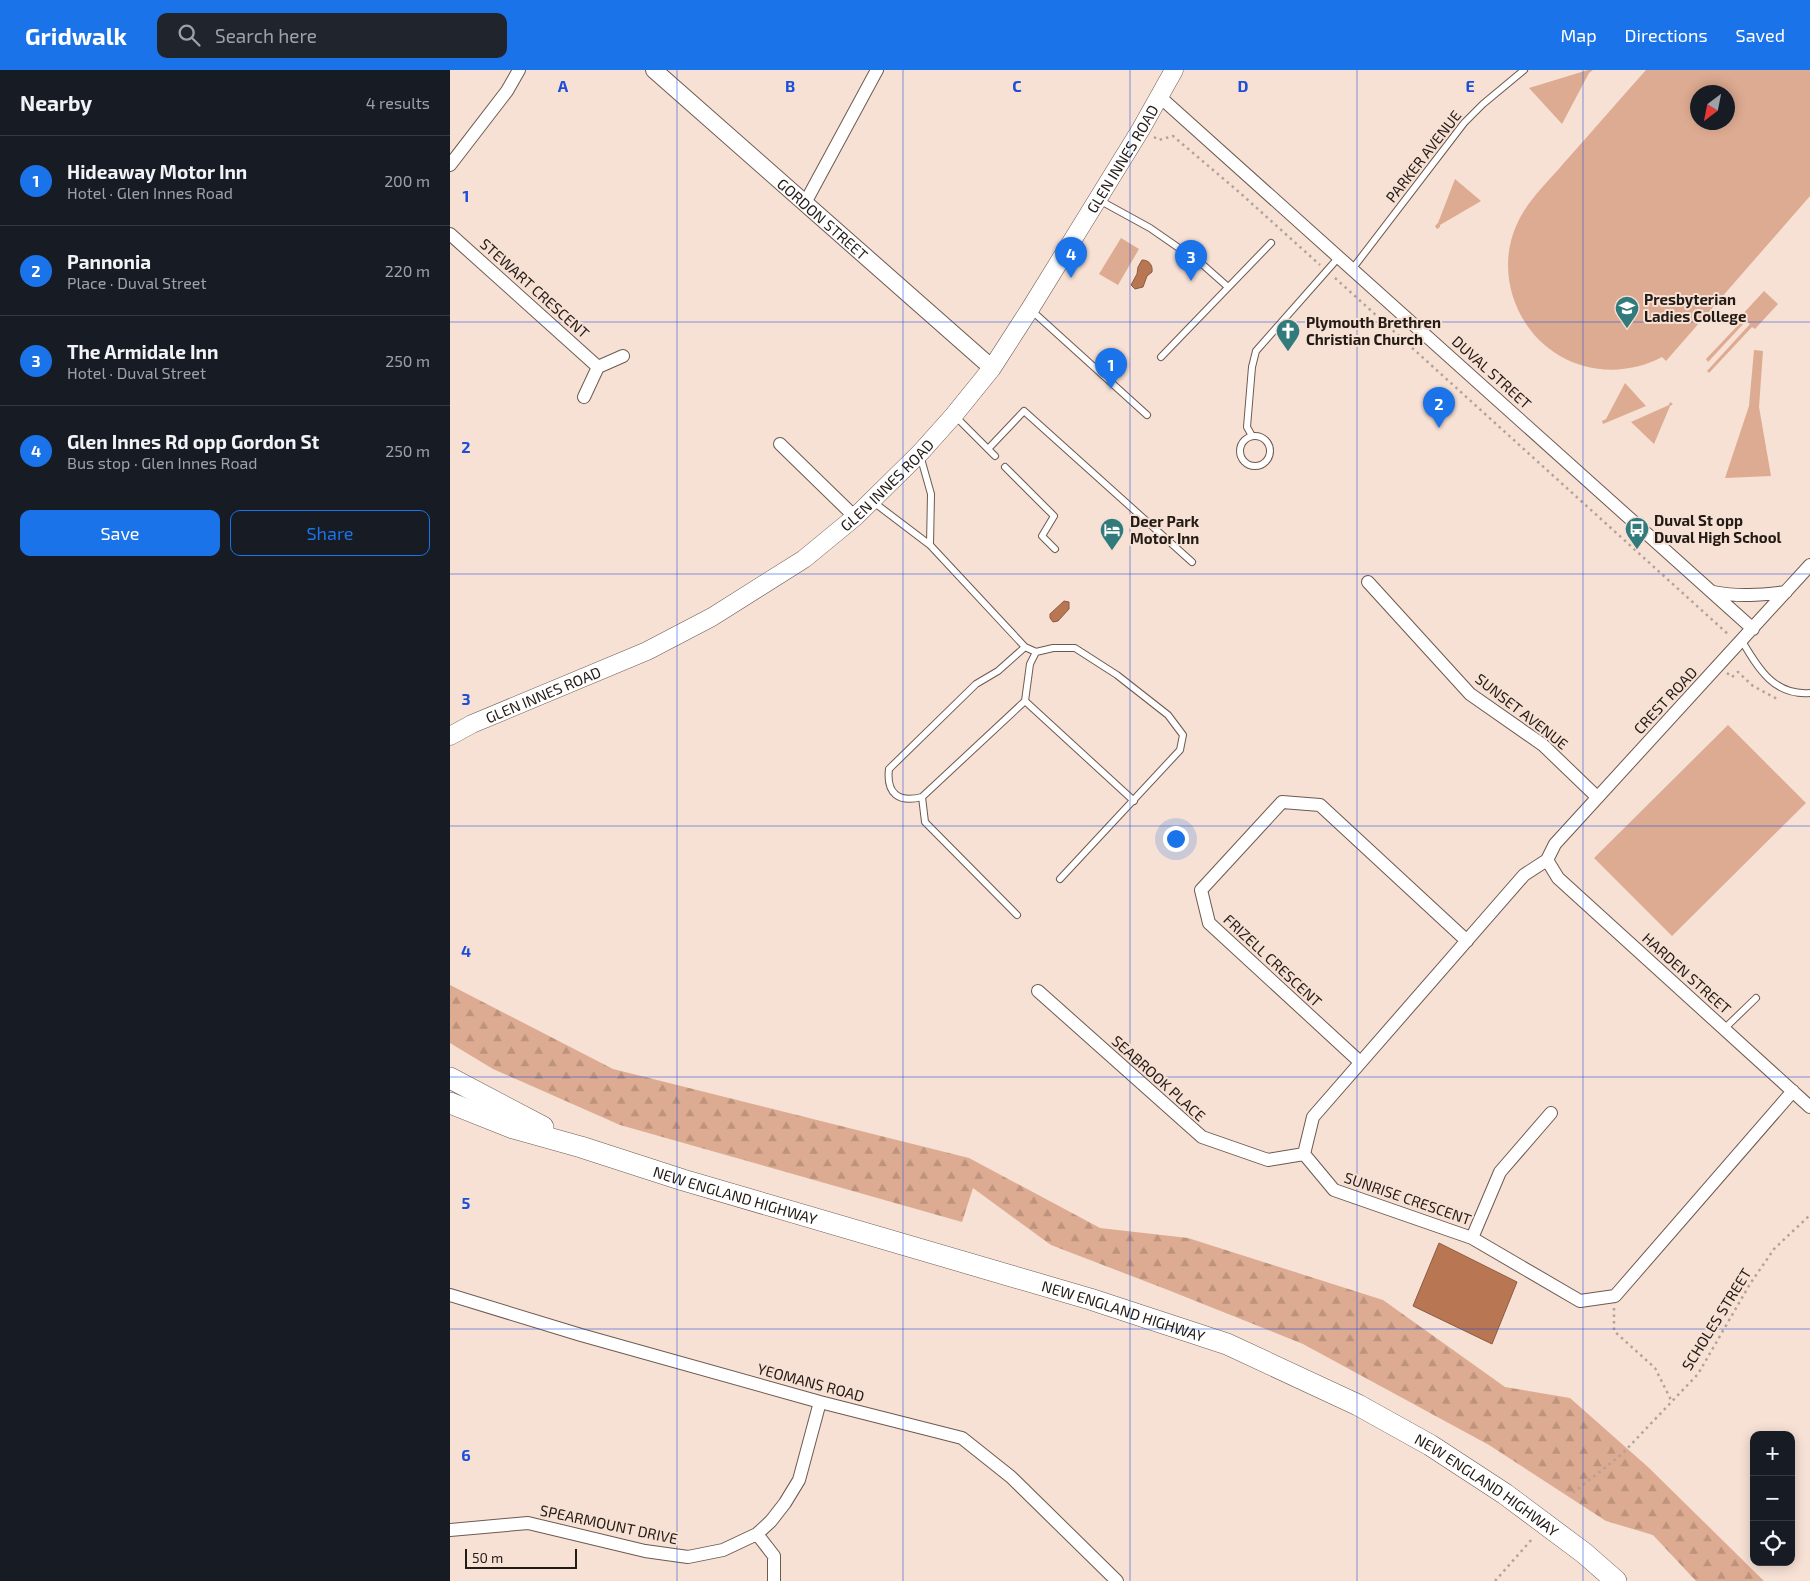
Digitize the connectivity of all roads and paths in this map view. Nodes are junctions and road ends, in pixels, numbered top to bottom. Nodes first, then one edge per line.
1 (518, 70) edge
2 (654, 70) edge
3 (877, 70) edge
4 (1174, 70) edge
5 (1524, 70) edge
6 (1160, 97) junction
7 (1154, 137) dead end
8 (450, 165) edge
9 (1098, 200) junction
10 (805, 203) junction
11 (450, 234) edge
12 (1271, 243) dead end
13 (1339, 256) junction
14 (1353, 268) junction
15 (1326, 271) junction
16 (1228, 287) junction
17 (1030, 309) junction
18 (622, 356) dead end
19 (1161, 357) dead end
20 (598, 367) junction
21 (992, 368) junction
22 (584, 397) dead end
23 (1147, 414) dead end
24 (954, 415) junction
25 (1252, 436) junction
26 (780, 444) dead end
27 (988, 449) junction
28 (920, 453) junction
29 (995, 456) dead end
30 (1005, 466) dead end
31 (872, 501) junction
32 (855, 517) junction
33 (930, 545) junction
34 (1055, 549) dead end
35 (1192, 562) dead end
36 (1810, 566) edge
37 (1368, 582) dead end
38 (1713, 592) junction
39 (1786, 592) junction
40 (1753, 629) junction
41 (1728, 634) dead end
42 (1742, 641) junction
43 (1025, 647) junction
44 (1036, 652) junction
45 (1810, 693) edge
46 (1025, 701) junction
47 (450, 736) edge
48 (922, 797) junction
49 (1597, 797) junction
50 (1134, 800) junction
51 (1547, 860) junction
52 (1060, 879) dead end
53 (1017, 915) dead end
54 (1467, 941) junction
55 (1038, 991) dead end
56 (1756, 998) dead end
57 (1724, 1029) junction
58 (1360, 1062) junction
59 (450, 1078) edge
60 (1793, 1091) junction
61 (450, 1103) edge
62 (1810, 1107) edge
63 (1551, 1113) dead end
64 (581, 1147) junction
65 (1304, 1154) junction
66 (1810, 1214) edge
67 (1472, 1238) junction
68 (450, 1295) edge
69 (1614, 1306) dead end
70 (820, 1402) junction
71 (1672, 1402) junction
72 (1572, 1493) dead end
73 (450, 1530) edge
74 (757, 1534) junction
75 (1533, 1538) dead end
76 (774, 1581) edge
77 (1117, 1581) edge
78 (1495, 1581) edge
79 (1616, 1581) edge

1 - 8 street
2 - 10 street, GORDON STREET
3 - 10 street
4 - 6 main road, GLEN INNES ROAD
5 - 14 lane, PARKER AVENUE
6 - 9 main road, GLEN INNES ROAD
6 - 13 street, DUVAL STREET
7 - 15 path
9 - 16 lane
9 - 17 main road, GLEN INNES ROAD
10 - 21 street, GORDON STREET
11 - 20 street, STEWART CRESCENT
12 - 16 lane
13 - 14 street, DUVAL STREET
13 - 15 lane
14 - 38 street, DUVAL STREET
15 - 25 lane
15 - 41 path
16 - 19 lane
17 - 21 main road, GLEN INNES ROAD
17 - 23 lane
18 - 20 street
20 - 22 street
21 - 24 main road, GLEN INNES ROAD
24 - 27 lane
24 - 28 main road, GLEN INNES ROAD
25 - 25 lane
26 - 32 street
27 - 29 lane
27 - 35 lane
28 - 31 main road, GLEN INNES ROAD
28 - 33 lane
30 - 34 lane
31 - 32 main road, GLEN INNES ROAD
31 - 33 lane
32 - 47 main road, GLEN INNES ROAD
33 - 43 lane
36 - 39 street, CREST ROAD
37 - 49 street, SUNSET AVENUE
38 - 39 street
38 - 40 street, DUVAL STREET
39 - 40 street, CREST ROAD
40 - 42 street, CREST ROAD
42 - 45 lane
42 - 49 street, CREST ROAD
43 - 44 lane
43 - 48 lane
44 - 46 lane
44 - 50 lane
46 - 48 lane
46 - 50 lane
48 - 53 lane
49 - 51 street, CREST ROAD
50 - 52 lane
51 - 54 street
51 - 57 street, HARDEN STREET
54 - 58 street
54 - 58 street, FRIZELL CRESCENT
55 - 65 street, SEABROOK PLACE
56 - 57 lane
57 - 60 street, HARDEN STREET
58 - 65 street
59 - 64 highway, NEW ENGLAND HIGHWAY
60 - 62 street, HARDEN STREET
60 - 67 street, SUNRISE CRESCENT
61 - 64 highway, NEW ENGLAND HIGHWAY
63 - 67 street
64 - 79 highway, NEW ENGLAND HIGHWAY
65 - 67 street, SUNRISE CRESCENT
66 - 71 path, SCHOLES STREET
68 - 70 street, YEOMANS ROAD
69 - 71 path
70 - 74 street, SPEARMOUNT DRIVE
70 - 77 street, YEOMANS ROAD
71 - 72 path, SCHOLES STREET
73 - 74 street, SPEARMOUNT DRIVE
74 - 76 street
75 - 78 path

